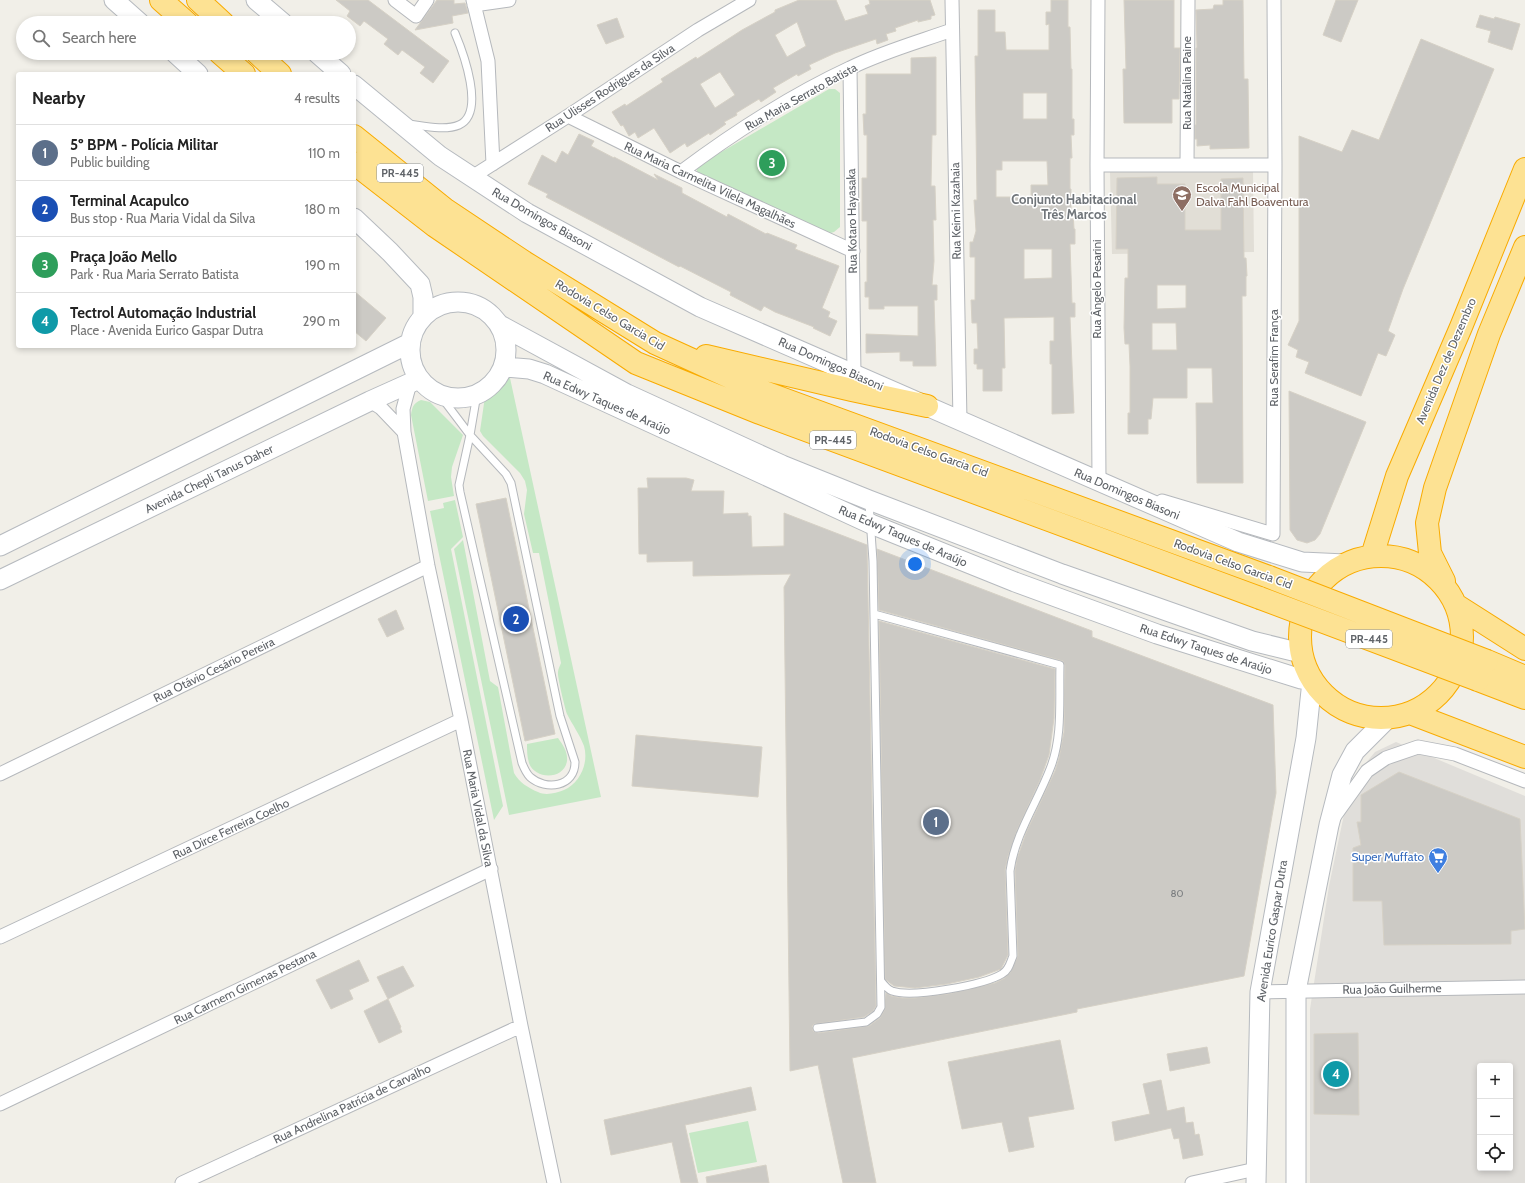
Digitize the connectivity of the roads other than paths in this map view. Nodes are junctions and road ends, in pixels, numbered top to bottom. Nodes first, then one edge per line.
1 (114, 0) edge
2 (161, 0) edge
3 (198, 0) edge
4 (256, 0) edge
5 (395, 0) edge
6 (427, 0) edge
7 (509, 0) edge
8 (749, 0) edge
9 (952, 0) edge
10 (1098, 0) edge
11 (1188, 0) edge
12 (1274, 0) edge
13 (473, 2) edge
14 (132, 16) edge
15 (179, 16) edge
16 (215, 16) edge
17 (274, 16) edge
18 (952, 30) junction
19 (455, 33) dead end
20 (183, 60) edge
21 (228, 60) edge
22 (265, 60) edge
23 (325, 60) edge
24 (850, 68) junction
25 (196, 72) edge
26 (242, 72) edge
27 (278, 72) edge
28 (339, 72) edge
29 (356, 87) edge
30 (568, 116) junction
31 (402, 124) junction
32 (356, 138) edge
33 (493, 164) junction
34 (356, 165) edge
35 (1097, 165) junction
36 (1187, 165) junction
37 (1275, 165) junction
38 (1525, 168) edge
39 (681, 172) junction
40 (472, 177) junction
41 (356, 220) edge
42 (1525, 247) edge
43 (853, 251) junction
44 (423, 316) junction
45 (500, 325) junction
46 (410, 343) junction
47 (655, 344) junction
48 (504, 367) junction
49 (854, 375) junction
50 (414, 381) junction
51 (439, 394) junction
52 (477, 394) junction
53 (370, 401) junction
54 (927, 406) junction
55 (960, 421) junction
56 (404, 432) junction
57 (470, 435) junction
58 (1099, 482) junction
59 (869, 500) junction
60 (871, 524) junction
61 (0, 546) edge
62 (1372, 556) junction
63 (1346, 564) junction
64 (428, 566) junction
65 (0, 580) edge
66 (1454, 600) junction
67 (874, 614) junction
68 (1525, 649) edge
69 (1301, 653) junction
70 (1483, 671) junction
71 (1525, 677) edge
72 (1312, 681) junction
73 (1525, 698) edge
74 (1410, 713) junction
75 (1388, 718) junction
76 (461, 720) junction
77 (1525, 757) edge
78 (0, 774) edge
79 (1525, 781) edge
80 (1329, 826) junction
81 (491, 869) junction
82 (0, 937) edge
83 (881, 981) junction
84 (1525, 987) edge
85 (1296, 991) junction
86 (1260, 992) junction
87 (521, 1026) junction
88 (817, 1028) dead end
89 (0, 1104) edge
90 (1256, 1176) edge
91 (551, 1182) edge
92 (182, 1183) edge
93 (1192, 1183) edge
94 (1296, 1183) edge

1 - 14 main road
2 - 15 highway
3 - 16 highway
4 - 17 main road
5 - 6 street
7 - 13 street
8 - 30 street, Rua Ulisses Rodrigues da Silva
9 - 18 street, Rua Keimi Kazahaia
10 - 35 street, Rua Ângelo Pesarini
11 - 36 street, Rua Natalina Paine
12 - 37 street, Rua Serafim França
13 - 33 street
18 - 24 street, Rua Maria Serrato Batista
18 - 55 street, Rua Keimi Kazahaia
19 - 31 lane
20 - 25 main road
21 - 26 highway
22 - 27 highway
23 - 28 main road
24 - 39 street, Rua Maria Serrato Batista
24 - 43 street, Rua Kotaro Hayasaka
29 - 31 main road, Rua Domingos Biasoni
30 - 33 street, Rua Ulisses Rodrigues da Silva
30 - 39 street, Rua Maria Carmelita Vilela Magalhães
31 - 40 main road, Rua Domingos Biasoni
32 - 47 highway, Rodovia Celso Garcia Cid / PR-445
33 - 40 street, Rua Ulisses Rodrigues da Silva
34 - 70 highway, Rodovia Celso Garcia Cid / PR-445, bridge
35 - 36 street
35 - 58 street, Rua Ângelo Pesarini
36 - 37 street
37 - 58 street, Rua Serafim França
38 - 62 highway, Avenida Dez de Dezembro
39 - 43 street, Rua Maria Carmelita Vilela Magalhães
40 - 49 main road, Rua Domingos Biasoni
41 - 44 main road
42 - 66 highway
43 - 49 street, Rua Kotaro Hayasaka
44 - 45 main road
44 - 46 main road
45 - 48 main road
45 - 59 main road, Rua Edwy Taques de Araújo
46 - 50 main road
46 - 61 main road
47 - 54 highway
47 - 70 highway, Rodovia Celso Garcia Cid / PR-445, bridge
48 - 52 main road
48 - 60 main road, Rua Edwy Taques de Araújo
49 - 54 main road, Rua Domingos Biasoni
50 - 51 main road
50 - 53 main road, Avenida Chepli Tanus Daher
50 - 56 street, Rua Maria Vidal da Silva
51 - 52 main road
51 - 57 lane
52 - 57 lane
53 - 56 street
53 - 65 main road, Avenida Chepli Tanus Daher
54 - 55 main road, Rua Domingos Biasoni
55 - 58 main road, Rua Domingos Biasoni
56 - 64 street, Rua Maria Vidal da Silva
57 - 57 lane
58 - 63 main road, Rua Domingos Biasoni
59 - 60 lane
59 - 69 main road, Rua Edwy Taques de Araújo
60 - 67 lane
60 - 72 main road, Rua Edwy Taques de Araújo
62 - 63 highway
62 - 66 highway
63 - 69 highway
64 - 76 street, Rua Maria Vidal da Silva
64 - 78 street, Rua Otávio Cesário Pereira
66 - 68 highway
66 - 74 highway
67 - 83 lane
67 - 83 lane
69 - 72 highway
70 - 71 highway, Rodovia Celso Garcia Cid / PR-445
70 - 73 highway, Rodovia Celso Garcia Cid / PR-445
72 - 75 highway
72 - 86 main road, Avenida Eurico Gaspar Dutra
74 - 75 highway
74 - 77 highway
75 - 80 main road
76 - 81 street, Rua Maria Vidal da Silva
76 - 82 street, Rua Dirce Ferreira Coelho
79 - 80 street
80 - 85 main road
81 - 87 street, Rua Maria Vidal da Silva
81 - 89 street, Rua Carmem Gimenas Pestana
83 - 88 lane
84 - 85 street, Rua João Guilherme
85 - 86 street, Rua João Guilherme
85 - 94 main road
86 - 90 main road, Avenida Eurico Gaspar Dutra
87 - 91 street, Rua Maria Vidal da Silva
87 - 92 street, Rua Andrelina Patrícia de Carvalho
90 - 93 street

